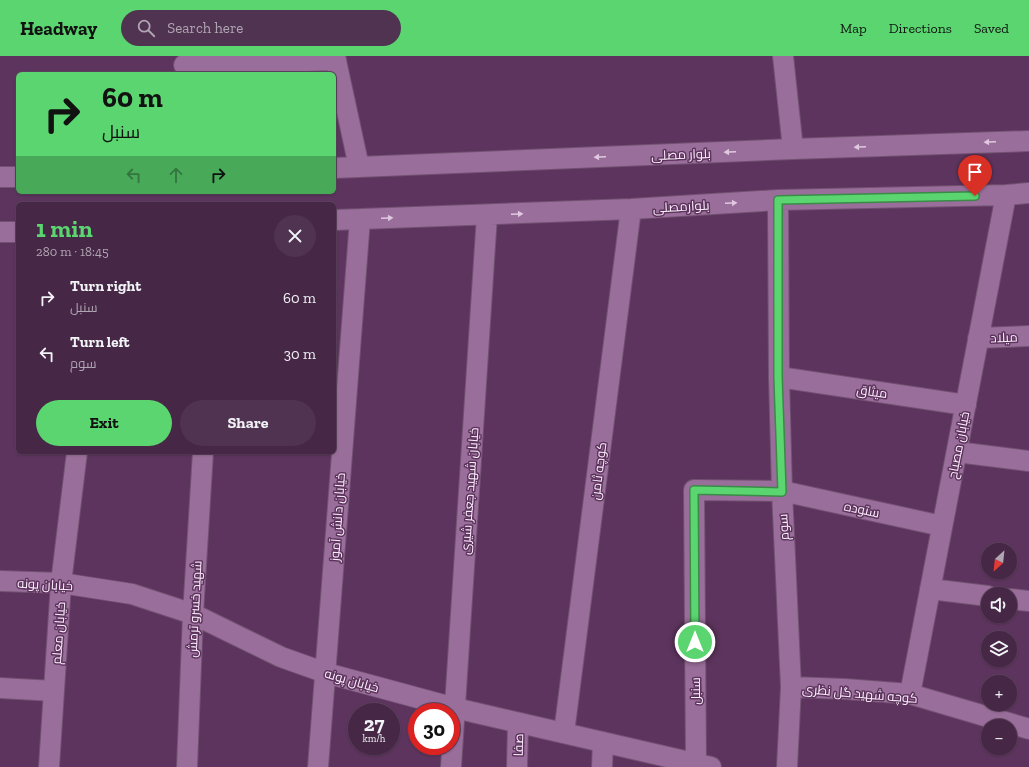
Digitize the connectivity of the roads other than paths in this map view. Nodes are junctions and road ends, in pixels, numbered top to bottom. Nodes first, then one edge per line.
1 (783, 56) edge
2 (336, 58) edge
3 (184, 65) dead end
4 (1029, 141) edge
5 (793, 149) junction
6 (359, 167) junction
7 (336, 168) edge
8 (0, 177) edge
9 (16, 177) edge
10 (1029, 193) edge
11 (1006, 195) junction
12 (778, 200) junction
13 (631, 209) junction
14 (487, 215) junction
15 (360, 219) junction
16 (336, 220) edge
17 (0, 232) edge
18 (16, 232) edge
19 (1029, 336) edge
20 (978, 338) junction
21 (778, 377) junction
22 (966, 405) junction
23 (957, 452) junction
24 (76, 454) edge
25 (203, 454) edge
26 (1029, 461) edge
27 (782, 492) junction
28 (942, 526) junction
29 (0, 582) edge
30 (61, 583) junction
31 (930, 589) junction
32 (981, 595) edge
33 (1017, 600) edge
34 (1029, 601) edge
35 (193, 614) junction
36 (326, 673) junction
37 (791, 687) junction
38 (0, 688) edge
39 (54, 691) junction
40 (910, 694) junction
41 (436, 703) edge
42 (454, 703) edge
43 (460, 709) edge
44 (518, 723) junction
45 (1029, 729) edge
46 (564, 733) junction
47 (603, 742) junction
48 (451, 755) edge
49 (690, 764) edge
50 (49, 767) edge
51 (187, 767) edge
52 (318, 767) edge
53 (450, 767) edge
54 (517, 767) edge
55 (602, 767) edge
56 (787, 767) edge

1 - 5 street
2 - 3 street
2 - 6 street
4 -> 5 street, بلوار مصلی
5 -> 6 street, بلوار مصلی
6 - 7 street, بلوار مصلی
8 - 9 street
10 - 11 street, بلوارمصلی
11 - 12 street, بلوارمصلی
11 - 20 street, خیابان مصباح
13 -> 12 street, بلوارمصلی
12 - 21 street, سوم
14 -> 13 street, بلوارمصلی
13 - 46 street, کوچه ثامن
15 -> 14 street, بلوارمصلی
14 - 42 street, خیابان شهید جعفر شیری
15 - 16 street, بلوارمصلی
15 - 36 street, خیابان دانش آموز
17 - 18 street
19 - 20 street, میلاد
20 - 22 street, خیابان مصباح
21 - 22 street, میثاق
21 - 27 street, سوم
22 - 23 street, خیابان مصباح
23 - 26 street
23 - 28 street, خیابان مصباح
24 - 30 street, خیابان معلم
25 - 35 street, شهید خسرو ترمش
27 - 28 street, ستوده
27 - 37 street, سوم
27 - 49 street, سنبل
28 - 31 street, خیابان مصباح
29 - 30 street, خیابان پونه
30 - 35 street, خیابان پونه
30 - 39 street, خیابان معلم
31 - 32 street
31 - 40 street, خیابان مصباح
33 - 34 street
35 - 36 street, خیابان پونه
35 - 51 street, شهید خسرو ترمش
36 - 41 street, خیابان پونه
36 - 52 street, خیابان دانش آموز
37 - 40 street, کوچه شهید گل نظری
37 - 56 street, کوچه شهید گل نظری
38 - 39 street
39 - 50 street, خیابان معلم
40 - 45 street, کوچه شهید گل نظری
43 - 44 street, خیابان پونه
44 - 46 street, خیابان پونه
44 - 54 street, صفا
46 - 47 street, خیابان پونه
47 - 49 street, خیابان پونه
47 - 55 street
48 - 53 street, خیابان شهید جعفر شیری

